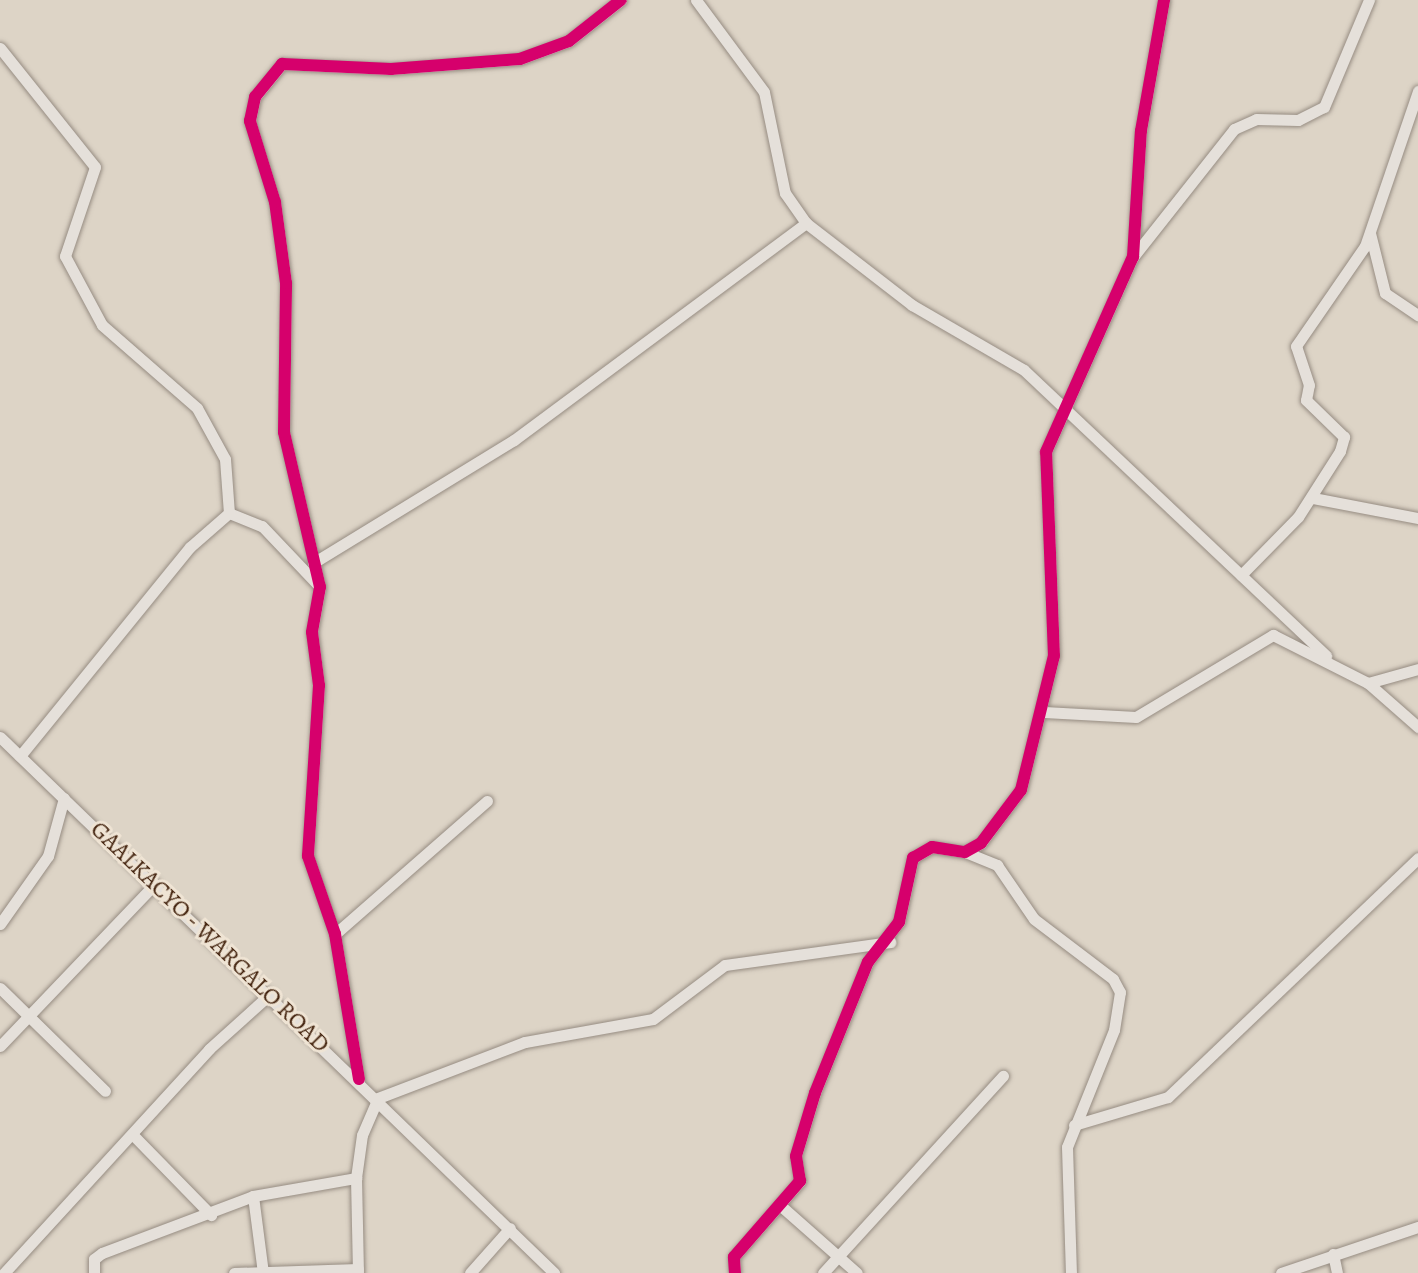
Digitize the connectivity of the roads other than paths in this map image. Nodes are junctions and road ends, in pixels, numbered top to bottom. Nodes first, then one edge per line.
1 (621, 0) edge
2 (696, 0) edge
3 (1164, 0) edge
4 (1369, 0) edge
5 (0, 48) edge
6 (1418, 91) edge
7 (806, 223) junction
8 (1370, 233) junction
9 (1133, 257) junction
10 (1418, 315) edge
11 (1062, 407) junction
12 (1313, 498) junction
13 (229, 513) junction
14 (1418, 518) edge
15 (313, 563) junction
16 (1241, 575) junction
17 (320, 587) junction
18 (1326, 656) junction
19 (1418, 669) edge
20 (1368, 683) junction
21 (1044, 712) junction
22 (1418, 727) edge
23 (0, 737) edge
24 (20, 756) junction
25 (64, 798) junction
26 (487, 801) dead end
27 (965, 852) junction
28 (1418, 858) edge
29 (155, 884) junction
30 (0, 924) edge
31 (335, 934) junction
32 (890, 942) junction
33 (0, 988) edge
34 (270, 994) junction
35 (29, 1017) junction
36 (0, 1046) edge
37 (1003, 1076) dead end
38 (359, 1079) junction
39 (105, 1091) dead end
40 (378, 1098) junction
41 (1074, 1125) junction
42 (133, 1135) junction
43 (356, 1178) junction
44 (253, 1196) junction
45 (781, 1206) junction
46 (211, 1215) junction
47 (1418, 1227) edge
48 (510, 1228) junction
49 (1333, 1254) junction
50 (838, 1256) junction
51 (734, 1257) junction
52 (262, 1271) edge
53 (358, 1271) edge
54 (4, 1273) edge
55 (94, 1273) edge
56 (234, 1273) edge
57 (470, 1273) edge
58 (554, 1273) edge
59 (720, 1273) edge
60 (735, 1273) edge
61 (823, 1273) edge
62 (857, 1273) edge
63 (1071, 1273) edge
64 (1281, 1273) edge
65 (1337, 1273) edge

1 - 15 street
2 - 7 street
3 - 9 street
4 - 9 street
5 - 13 street
6 - 8 street
7 - 11 street
7 - 15 street
8 - 10 street
8 - 12 street
9 - 11 street
11 - 16 street
11 - 21 street
12 - 14 street
12 - 16 street
13 - 17 street
13 - 24 street
15 - 17 street
16 - 18 street
17 - 31 street
18 - 20 street
18 - 21 street
19 - 20 street
20 - 22 street
21 - 27 street
23 - 24 street, GAALKACYO - WARGALO ROAD
24 - 25 street, GAALKACYO - WARGALO ROAD
25 - 29 street, GAALKACYO - WARGALO ROAD
25 - 30 street
26 - 31 street
27 - 32 street
27 - 41 street
28 - 41 street
29 - 34 street, GAALKACYO - WARGALO ROAD
29 - 35 street
31 - 38 street
32 - 40 street
32 - 45 street
33 - 35 street
34 - 38 street, GAALKACYO - WARGALO ROAD
34 - 42 street
35 - 36 street
35 - 39 street
37 - 50 street
38 - 40 street, GAALKACYO - WARGALO ROAD
40 - 43 street
40 - 48 street, GAALKACYO - WARGALO ROAD
41 - 63 street
42 - 46 street
42 - 54 street
43 - 44 street
43 - 53 street
44 - 46 street
44 - 52 street
45 - 50 street
45 - 51 street
46 - 55 street
47 - 49 street
48 - 57 street
48 - 58 street, GAALKACYO - WARGALO ROAD
49 - 64 street
49 - 65 street
50 - 61 street
50 - 62 street
51 - 59 street
51 - 60 street
52 - 53 street
52 - 56 street

